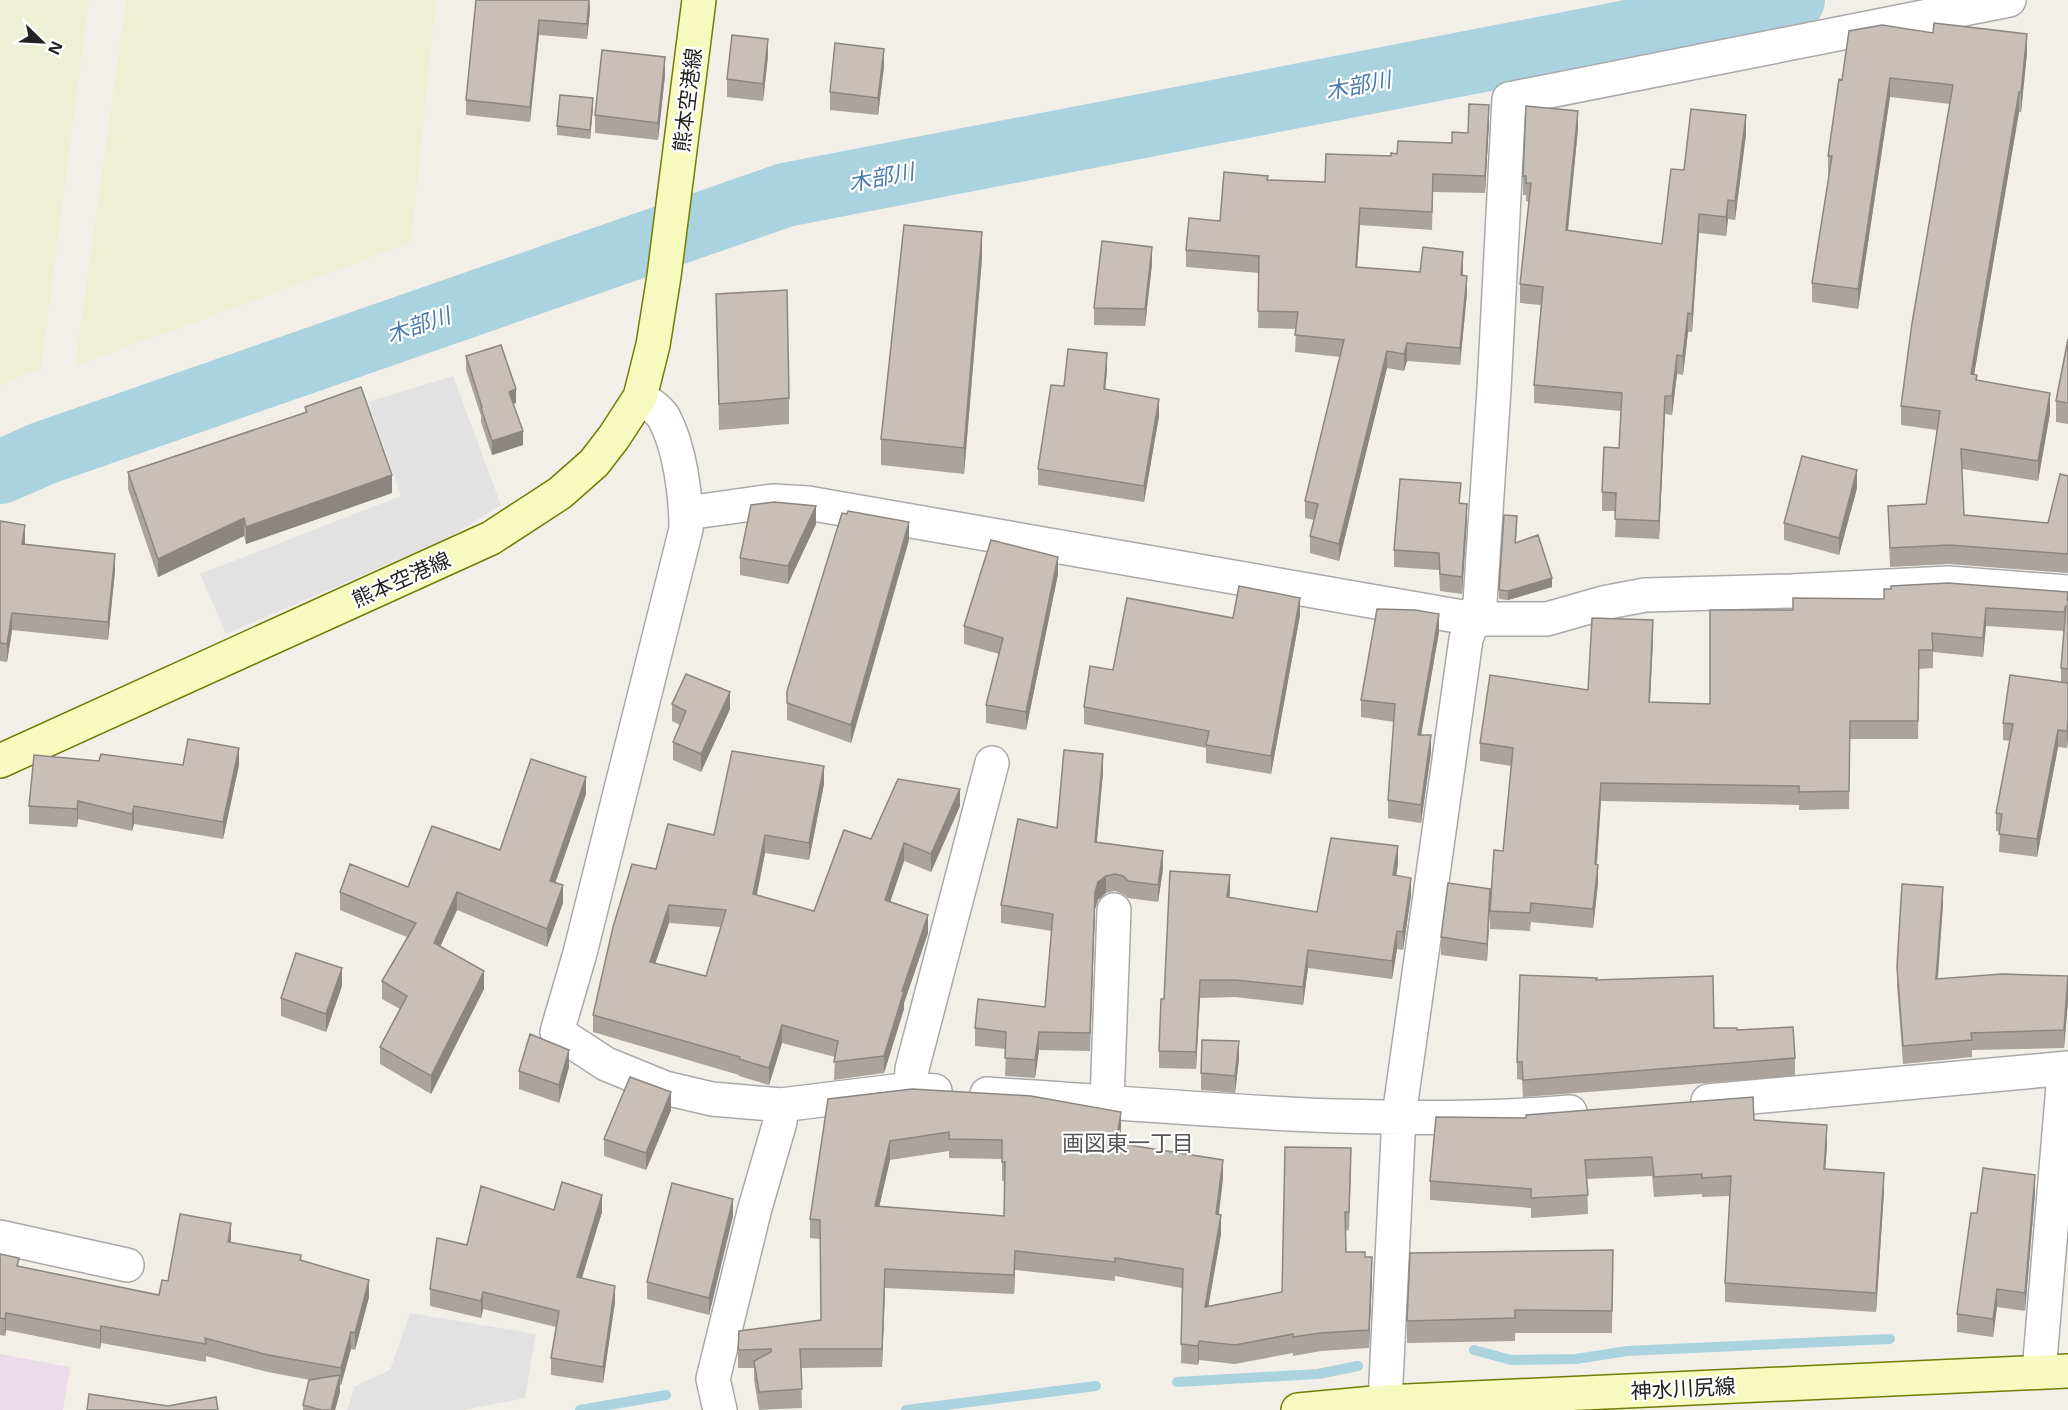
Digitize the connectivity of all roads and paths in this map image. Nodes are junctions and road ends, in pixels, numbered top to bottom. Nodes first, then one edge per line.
1 (699, 0) edge
2 (2009, 0) edge
3 (639, 397) junction
4 (686, 511) junction
5 (2068, 592) edge
6 (1474, 619) junction
7 (0, 761) edge
8 (992, 763) dead end
9 (1114, 910) dead end
10 (2068, 1068) edge
11 (2068, 1072) edge
12 (911, 1089) junction
13 (1107, 1101) junction
14 (1684, 1103) edge
15 (782, 1105) junction
16 (1602, 1110) edge
17 (1399, 1116) junction
18 (0, 1237) edge
19 (127, 1265) dead end
20 (2054, 1371) edge
21 (1385, 1402) junction
22 (720, 1410) edge
23 (1298, 1410) edge

1 - 3 main road, 熊本空港線
2 - 6 street
3 - 4 street
3 - 7 main road, 熊本空港線
4 - 6 street
4 - 15 street
5 - 6 street
6 - 17 street
8 - 12 street
9 - 13 street
10 - 14 street
11 - 20 street
12 - 13 street
12 - 15 street
13 - 17 street
15 - 22 street
16 - 17 street
17 - 21 street
18 - 19 street
20 - 21 main road, 神水川尻線
21 - 23 main road, 神水川尻線

